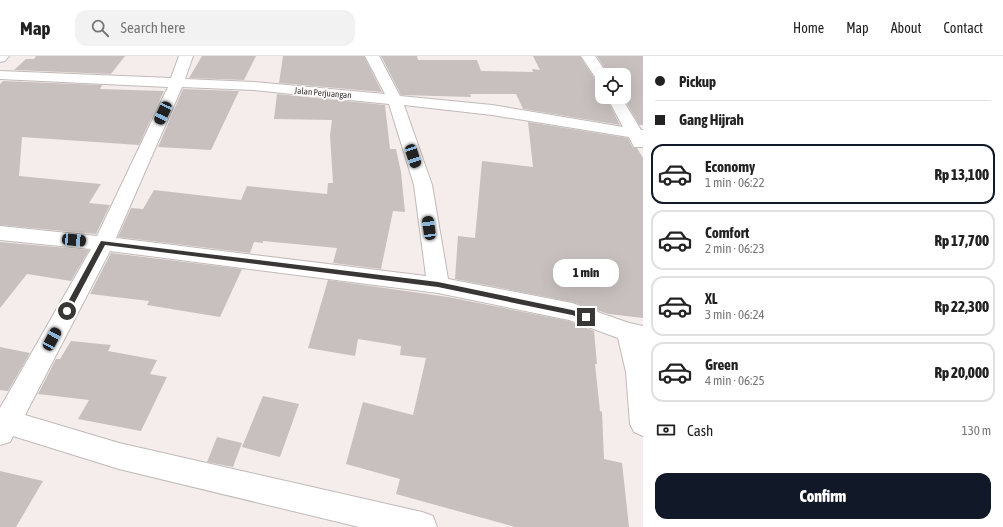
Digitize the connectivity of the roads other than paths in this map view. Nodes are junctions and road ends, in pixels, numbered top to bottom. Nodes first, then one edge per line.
1 (186, 56) edge
2 (372, 56) edge
3 (588, 56) edge
4 (596, 68) edge
5 (0, 75) edge
6 (176, 84) junction
7 (395, 100) junction
8 (618, 104) edge
9 (640, 139) edge
10 (0, 233) edge
11 (104, 243) junction
12 (438, 285) junction
13 (636, 333) edge
14 (643, 424) edge
15 (3, 425) edge
16 (422, 527) edge

1 - 6 street
2 - 7 street
3 - 4 street
5 - 6 street, Jalan Perjuangan
6 - 7 street, Jalan Perjuangan
6 - 11 street
7 - 9 street, Jalan Perjuangan
7 - 12 street
8 - 9 street
10 - 11 street
11 - 12 street
11 - 15 street
12 - 13 street
13 - 14 street
15 - 16 street

